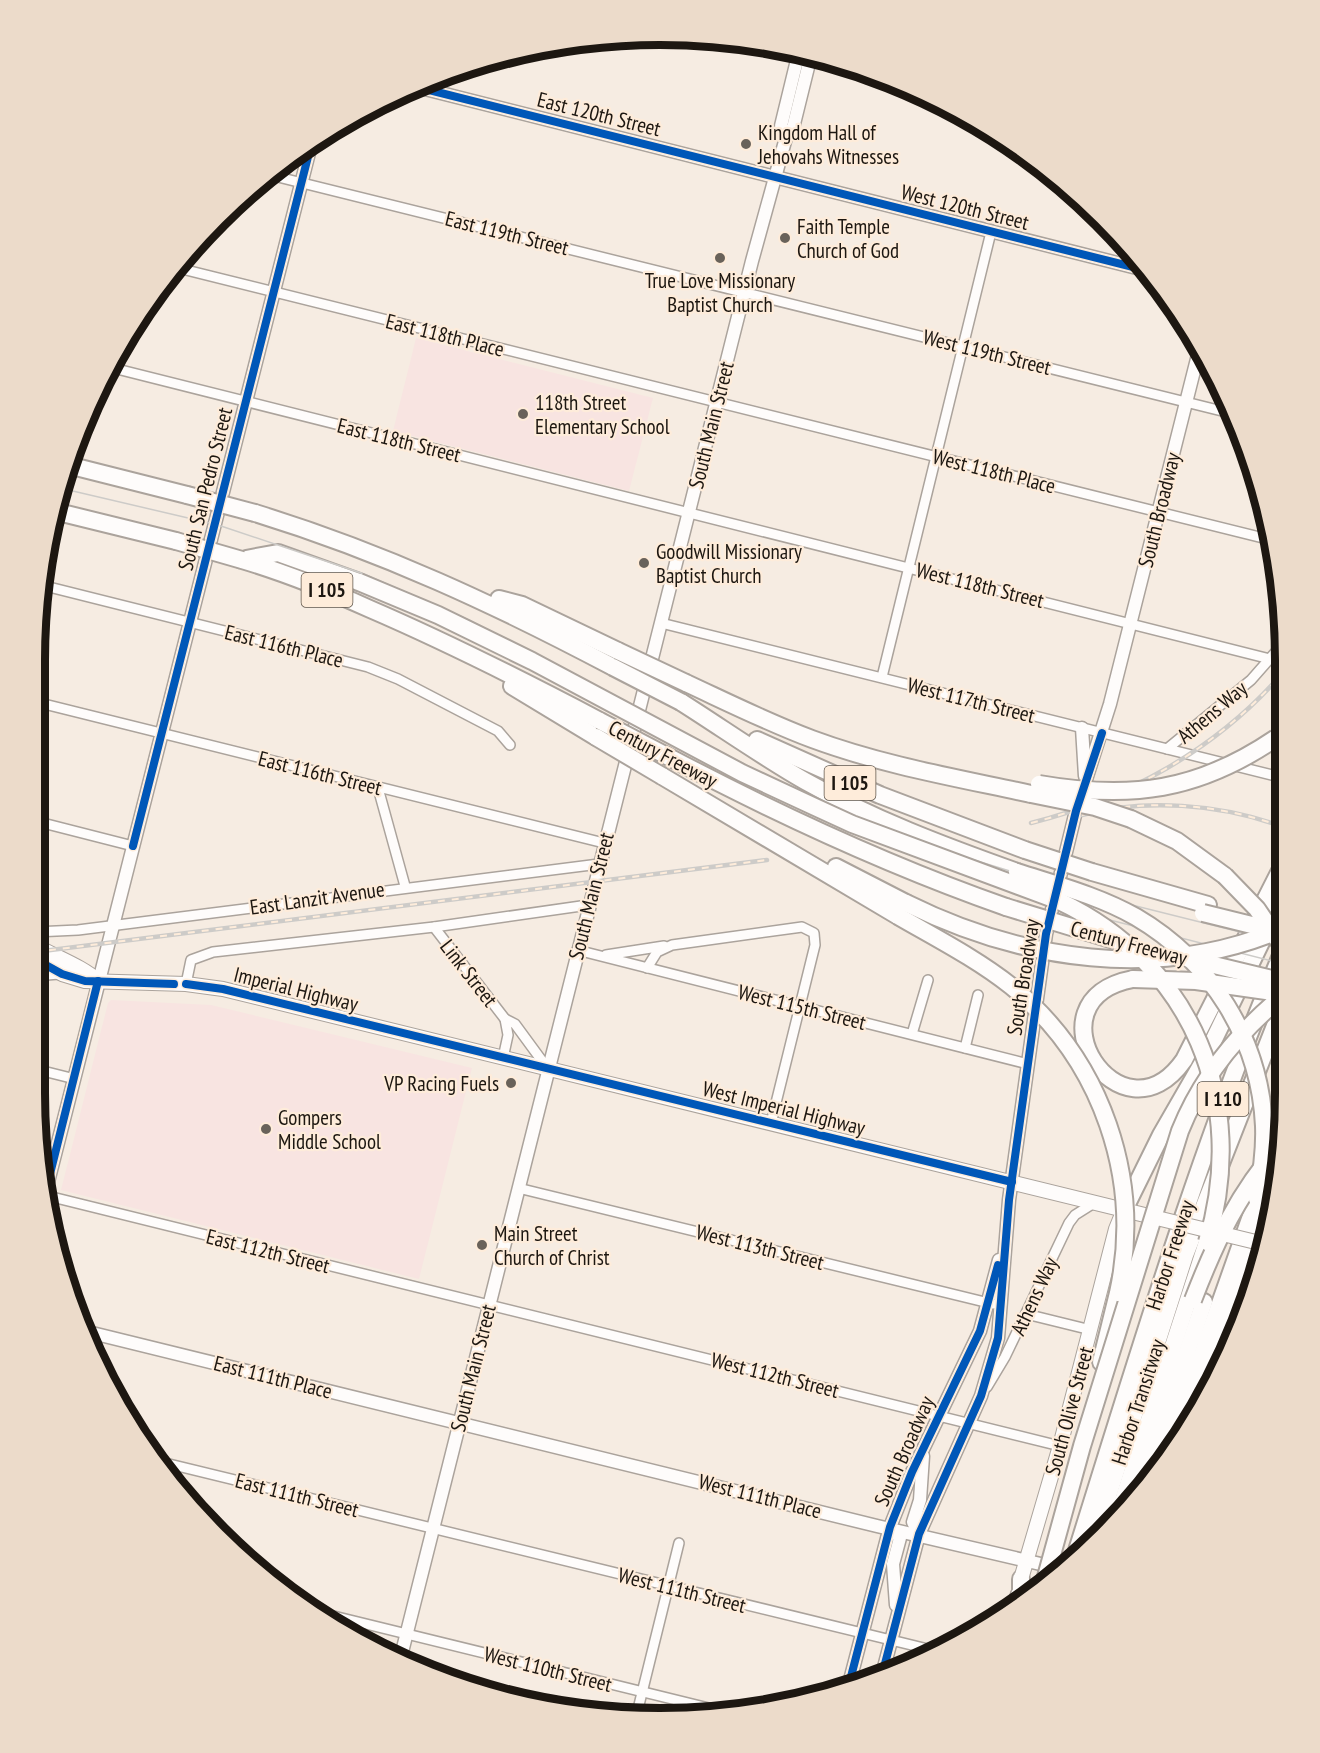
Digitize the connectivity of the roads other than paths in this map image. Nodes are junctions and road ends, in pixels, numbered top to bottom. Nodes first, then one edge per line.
1 (797, 61) edge
2 (809, 64) edge
3 (430, 90) edge
4 (787, 134) junction
5 (308, 156) edge
6 (280, 177) edge
7 (775, 179) junction
8 (301, 183) junction
9 (991, 232) junction
10 (1132, 267) edge
11 (186, 270) edge
12 (744, 291) junction
13 (274, 292) junction
14 (963, 346) junction
15 (1197, 360) edge
16 (118, 369) edge
17 (245, 402) junction
18 (716, 403) junction
19 (1186, 403) junction
20 (1222, 412) edge
21 (935, 457) junction
22 (76, 467) edge
23 (1159, 512) junction
24 (63, 513) edge
25 (689, 513) junction
26 (1263, 538) edge
27 (242, 560) junction
28 (910, 568) junction
29 (49, 587) edge
30 (189, 622) junction
31 (1130, 622) junction
32 (661, 623) junction
33 (1275, 653) edge
34 (615, 659) junction
35 (1270, 659) junction
36 (882, 677) junction
37 (681, 702) junction
38 (45, 704) edge
39 (1082, 728) junction
40 (598, 729) junction
41 (1102, 733) junction
42 (162, 734) junction
43 (1275, 738) edge
44 (510, 745) dead end
45 (1167, 749) junction
46 (1275, 776) edge
47 (1086, 783) junction
48 (378, 788) junction
49 (1035, 789) junction
50 (45, 824) edge
51 (604, 843) junction
52 (133, 846) junction
53 (599, 864) junction
54 (1275, 881) edge
55 (405, 886) junction
56 (588, 905) junction
57 (1206, 909) junction
58 (902, 910) junction
59 (1275, 913) edge
60 (1275, 922) edge
61 (112, 925) junction
62 (434, 927) junction
63 (1275, 930) edge
64 (45, 931) edge
65 (1275, 932) edge
66 (1275, 936) edge
67 (672, 945) junction
68 (577, 950) junction
69 (45, 951) edge
70 (601, 956) junction
71 (45, 965) edge
72 (647, 968) junction
73 (1275, 970) edge
74 (62, 974) junction
75 (45, 975) edge
76 (928, 980) dead end
77 (1275, 980) edge
78 (98, 981) junction
79 (186, 984) junction
80 (1222, 985) edge
81 (1222, 985) edge
82 (1222, 985) edge
83 (1222, 985) edge
84 (1275, 992) edge
85 (978, 996) dead end
86 (1275, 1003) edge
87 (800, 1006) junction
88 (505, 1019) junction
89 (1275, 1026) edge
90 (912, 1034) junction
91 (965, 1048) junction
92 (503, 1058) junction
93 (1028, 1064) junction
94 (548, 1069) junction
95 (45, 1072) edge
96 (75, 1079) junction
97 (771, 1123) junction
98 (1272, 1157) edge
99 (50, 1174) edge
100 (1270, 1174) edge
101 (1012, 1182) junction
102 (518, 1188) junction
103 (54, 1198) edge
104 (1094, 1203) junction
105 (1124, 1210) junction
106 (1260, 1225) edge
107 (1006, 1233) junction
108 (1256, 1242) edge
109 (988, 1303) junction
110 (489, 1305) junction
111 (1002, 1306) junction
112 (1026, 1314) junction
113 (1091, 1330) junction
114 (94, 1334) edge
115 (1211, 1366) edge
116 (981, 1396) junction
117 (938, 1415) junction
118 (459, 1424) junction
119 (968, 1424) junction
120 (1176, 1426) edge
121 (927, 1440) junction
122 (1060, 1446) junction
123 (1082, 1446) junction
124 (170, 1464) edge
125 (1137, 1480) edge
126 (1136, 1481) edge
127 (1136, 1482) edge
128 (1100, 1523) edge
129 (890, 1527) junction
130 (433, 1529) junction
131 (919, 1534) junction
132 (1081, 1540) edge
133 (680, 1543) dead end
134 (1027, 1562) junction
135 (1052, 1566) edge
136 (1048, 1569) edge
137 (1021, 1579) junction
138 (669, 1586) junction
139 (1021, 1590) edge
140 (1016, 1594) edge
141 (338, 1617) edge
142 (896, 1620) junction
143 (861, 1633) junction
144 (407, 1634) junction
145 (891, 1640) junction
146 (925, 1648) edge
147 (402, 1651) edge
148 (885, 1665) edge
149 (851, 1677) edge
150 (642, 1692) junction
151 (638, 1707) edge
152 (703, 1707) edge

1 - 4 main road, South Main Street
2 - 4 main road, South Main Street
3 - 7 main road, East 120th Street
4 - 7 main road, South Main Street
5 - 8 main road, South San Pedro Street
6 - 8 street, East 119th Street
7 - 9 main road, West 120th Street
7 - 12 main road, South Main Street
8 - 12 street, East 119th Street
8 - 13 main road, South San Pedro Street
9 - 10 main road, West 120th Street
9 - 14 street
11 - 13 street, East 118th Place
12 - 14 street, West 119th Street
12 - 18 main road, South Main Street
13 - 17 main road, South San Pedro Street
13 - 18 street, East 118th Place
14 - 19 street, West 119th Street
14 - 21 street
15 - 19 main road, South Broadway
16 - 17 street, East 118th Street
17 - 25 street, East 118th Street
17 - 30 main road, South San Pedro Street
18 - 21 street, West 118th Place
18 - 25 main road, South Main Street
19 - 20 street, West 119th Street
19 - 23 main road, South Broadway
21 - 23 street, West 118th Place
21 - 28 street
22 - 34 highway, I 105, bridge
23 - 26 street, West 118th Place
23 - 31 main road, South Broadway
24 - 27 highway, Century Freeway / I 105, bridge
25 - 28 street, West 118th Street
25 - 32 main road, South Main Street
27 - 40 highway, Century Freeway / I 105
27 - 127 highway, bridge
28 - 31 street, West 118th Street
28 - 36 street
29 - 30 street, East 116th Place
30 - 42 main road, South San Pedro Street
30 - 44 street, East 116th Place
31 - 35 street, West 118th Street
31 - 41 main road, South Broadway
32 - 36 street, West 117th Street
32 - 51 main road, South Main Street
33 - 35 street, Athens Way
34 - 37 highway, I 105, bridge
34 - 49 highway, bridge
35 - 45 street, Athens Way
36 - 39 street, West 117th Street
37 - 57 highway, I 105, bridge
37 - 120 highway, bridge
38 - 42 street, East 116th Street
39 - 41 street, West 117th Street
39 - 47 main road
40 - 58 highway, bridge
40 - 77 highway, Century Freeway / I 105, bridge
41 - 45 street, West 117th Street
41 - 47 main road, South Broadway
42 - 48 street, East 116th Street
42 - 52 main road, South San Pedro Street
43 - 49 highway, bridge
45 - 46 street, West 117th Street
47 - 93 main road, South Broadway
48 - 51 street, East 116th Street
48 - 55 street
49 - 66 highway, bridge
50 - 52 street
51 - 53 main road, South Main Street
52 - 61 main road, South San Pedro Street
53 - 55 street, East Lanzit Avenue
53 - 56 main road, South Main Street
54 - 80 highway, bridge
55 - 61 street, East Lanzit Avenue
56 - 62 street, East Lanzit Avenue
56 - 68 main road, South Main Street
57 - 60 highway, I 105
57 - 63 highway, bridge
58 - 65 highway, bridge
58 - 123 highway, bridge
59 - 105 highway
61 - 64 street, East Lanzit Avenue
61 - 78 main road, South San Pedro Street
62 - 79 street, East Lanzit Avenue
62 - 88 street, Link Street
67 - 70 street
67 - 72 street
67 - 87 street
68 - 70 street, West 115th Street
68 - 94 main road, South Main Street
69 - 78 main road, Imperial Highway
70 - 72 street, West 115th Street
71 - 74 main road, Imperial Highway
72 - 87 street, West 115th Street
73 - 132 highway, Harbor Freeway / I 110
74 - 75 street
74 - 78 main road, Imperial Highway
76 - 90 street
78 - 79 main road, Imperial Highway
78 - 96 main road, South San Pedro Street
79 - 92 main road, Imperial Highway
81 - 82 highway, bridge
83 - 84 highway, bridge
85 - 91 street
86 - 123 highway, bridge
87 - 90 street, West 115th Street
87 - 97 street
88 - 92 street, Link Street
88 - 94 street, Link Street
89 - 128 highway, Harbor Transitway
90 - 91 street, West 115th Street
91 - 93 street, West 115th Street
92 - 94 main road, Imperial Highway
93 - 101 main road, South Broadway
94 - 97 main road, West Imperial Highway
94 - 102 main road, South Main Street
95 - 96 street
96 - 99 main road, South San Pedro Street
97 - 101 main road, West Imperial Highway
98 - 126 highway, bridge
100 - 125 highway, bridge
101 - 104 main road, West Imperial Highway
101 - 107 main road, South Broadway
102 - 109 street, West 113th Street
102 - 110 main road, South Main Street
103 - 110 street, East 112th Street
104 - 105 main road, West Imperial Highway
104 - 112 street, Athens Way
105 - 108 main road, West Imperial Highway, bridge
105 - 113 main road, South Olive Street
106 - 115 highway
107 - 109 main road, South Broadway
107 - 111 main road, South Broadway
109 - 111 street, West 113th Street
109 - 117 main road, South Broadway
110 - 117 street, West 112th Street
110 - 118 main road, South Main Street
111 - 116 main road, South Broadway
112 - 113 street
112 - 116 street, Athens Way
113 - 122 main road, South Olive Street
114 - 118 main road, East 111th Place
116 - 119 main road, South Broadway
117 - 119 street, West 112th Street
117 - 121 main road, South Broadway
118 - 129 main road, West 111th Place
118 - 130 main road, South Main Street
119 - 122 street, West 112th Street
119 - 131 main road, South Broadway
121 - 129 main road, South Broadway
121 - 131 main road
122 - 134 main road, South Olive Street
123 - 136 highway, bridge
124 - 130 street, East 111th Street
129 - 131 main road, West 111th Place
129 - 142 main road
129 - 143 main road, South Broadway
130 - 138 street, West 111th Street
130 - 144 main road, South Main Street
131 - 134 main road, West 111th Place
131 - 142 main road, South Broadway
133 - 138 street
134 - 135 main road, West 111th Place
134 - 137 main road, South Olive Street
137 - 139 highway
137 - 140 street, South Olive Street
138 - 143 street, West 111th Street
138 - 150 street
141 - 144 street, West 110th Street
142 - 145 main road, South Broadway
143 - 145 street, West 111th Street
143 - 149 main road, South Broadway
144 - 147 main road, South Main Street
144 - 150 street, West 110th Street
145 - 146 street, West 111th Street
145 - 148 main road, South Broadway
150 - 151 street
150 - 152 street, West 110th Street

